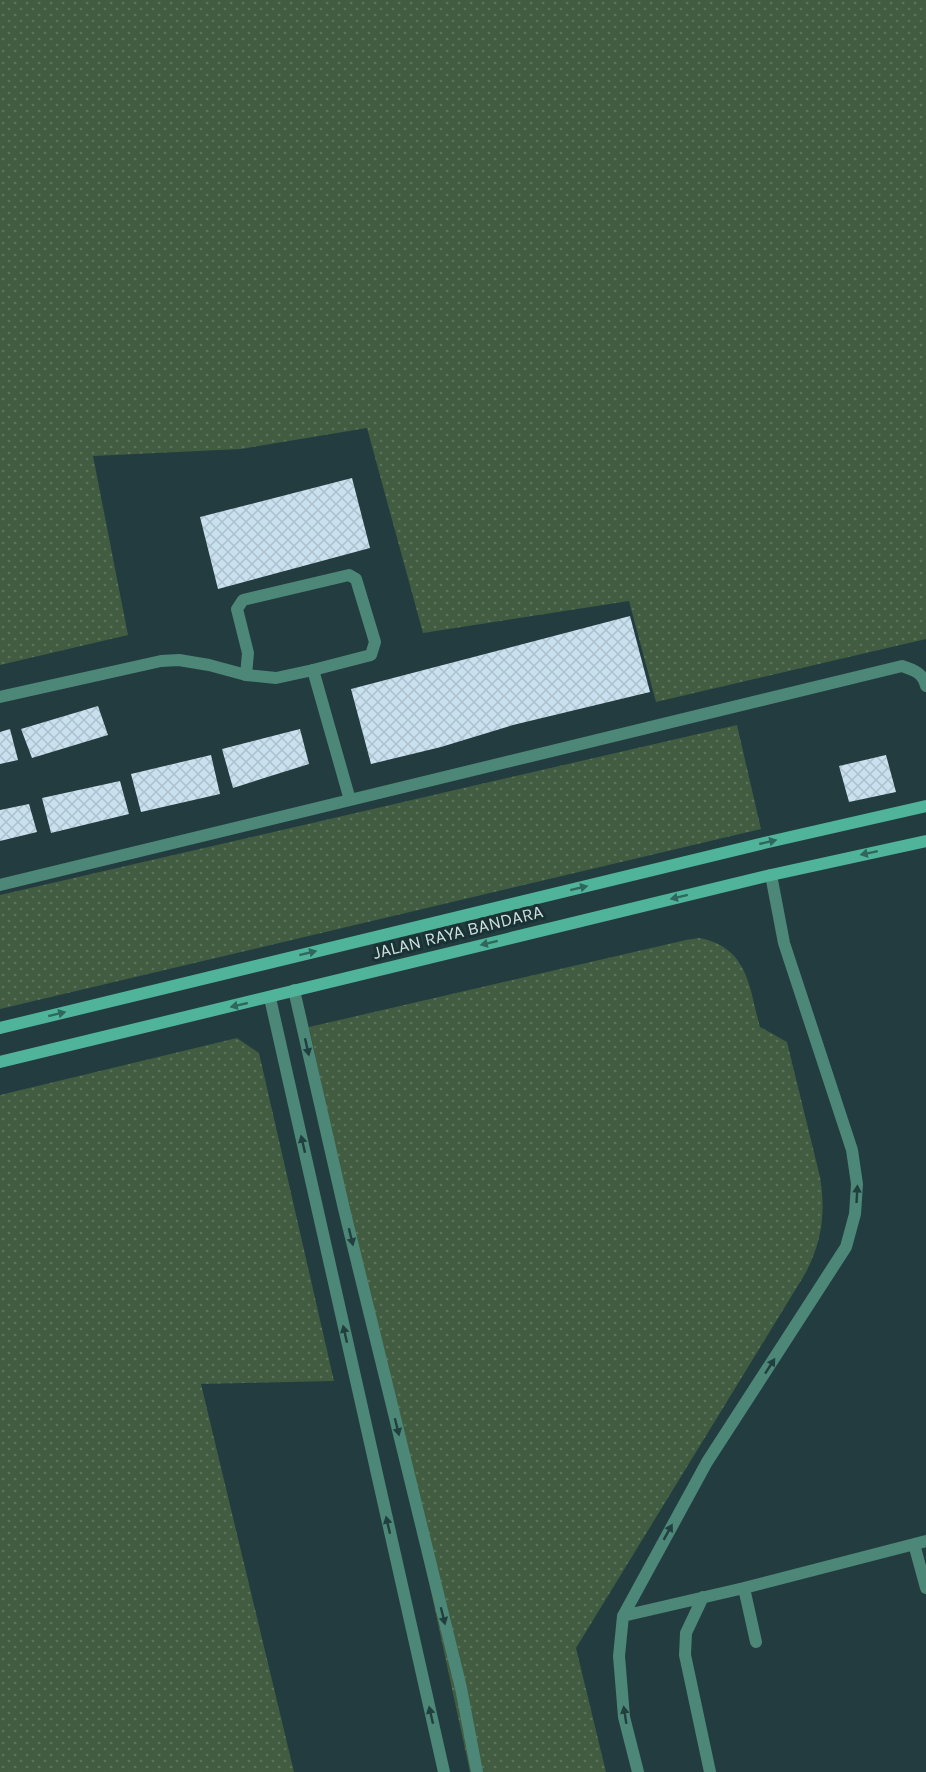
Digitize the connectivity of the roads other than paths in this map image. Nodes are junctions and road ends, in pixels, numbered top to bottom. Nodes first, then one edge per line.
1 (313, 670) junction
2 (246, 675) junction
3 (926, 686) edge
4 (0, 698) edge
5 (350, 800) junction
6 (926, 806) edge
7 (926, 841) edge
8 (771, 875) junction
9 (0, 885) edge
10 (294, 990) junction
11 (270, 998) junction
12 (0, 1028) edge
13 (0, 1062) edge
14 (920, 1542) edge
15 (744, 1588) junction
16 (926, 1588) edge
17 (704, 1597) junction
18 (622, 1616) junction
19 (756, 1642) dead end
20 (444, 1772) edge
21 (477, 1772) edge
22 (638, 1772) edge
23 (710, 1772) edge

1 - 2 street
1 - 2 street
1 - 5 street
2 - 4 street
3 - 5 street
5 - 9 street
12 -> 6 main road, JALAN RAYA BANDARA
7 -> 8 main road, JALAN RAYA BANDARA
8 -> 10 main road, JALAN RAYA BANDARA
18 -> 8 street
10 - 11 main road, JALAN RAYA BANDARA
10 -> 21 street
11 -> 13 main road, JALAN RAYA BANDARA
20 -> 11 street
14 - 15 street
14 - 16 street
15 - 17 street
15 - 19 street
17 - 18 street
17 - 23 street
22 -> 18 street

